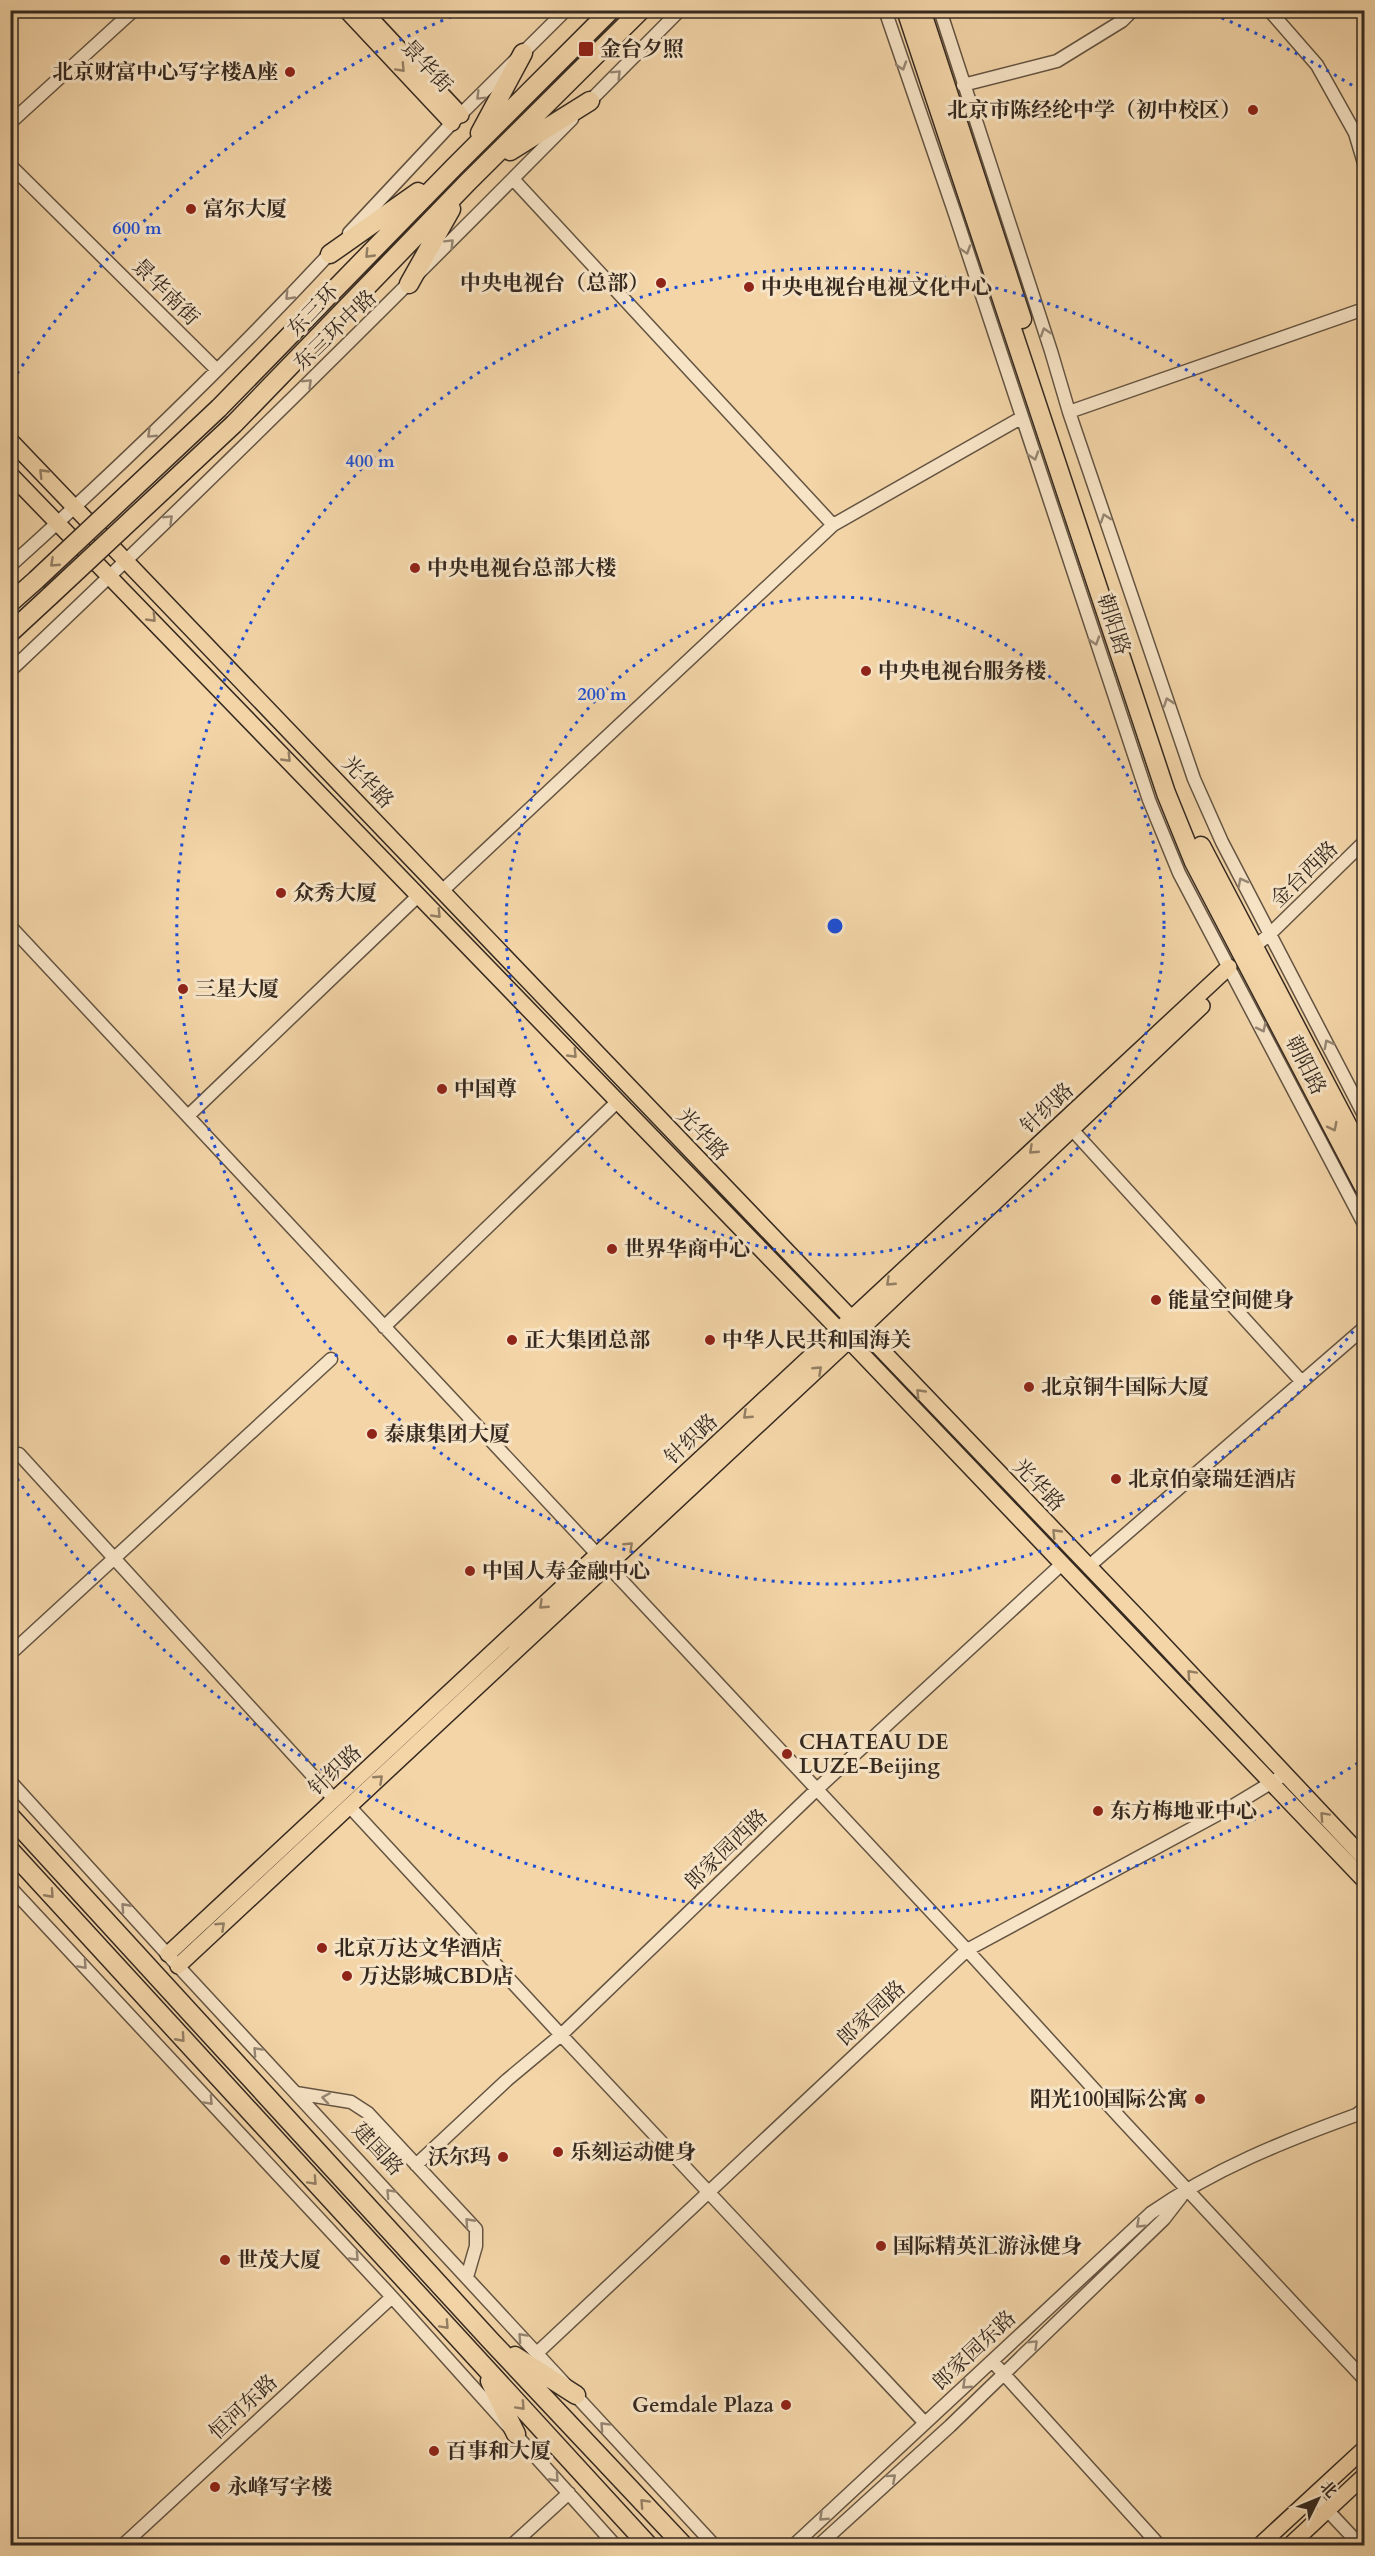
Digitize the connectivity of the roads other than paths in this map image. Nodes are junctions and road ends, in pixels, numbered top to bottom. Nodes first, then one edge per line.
1 (127, 10) edge
2 (134, 10) edge
3 (346, 10) edge
4 (363, 10) edge
5 (566, 10) edge
6 (611, 10) edge
7 (641, 10) edge
8 (680, 10) edge
9 (885, 10) edge
10 (906, 10) edge
11 (921, 10) edge
12 (940, 10) edge
13 (1133, 10) edge
14 (1269, 10) edge
15 (524, 53) junction
16 (963, 85) junction
17 (590, 101) junction
18 (10, 117) edge
19 (457, 119) junction
20 (10, 123) edge
21 (469, 152) junction
22 (1365, 164) edge
23 (10, 165) edge
24 (454, 167) junction
25 (483, 167) junction
26 (513, 179) junction
27 (468, 182) junction
28 (330, 254) junction
29 (409, 284) junction
30 (1365, 309) edge
31 (217, 370) junction
32 (1069, 412) junction
33 (1021, 418) junction
34 (10, 440) edge
35 (10, 474) edge
36 (76, 507) junction
37 (58, 524) junction
38 (833, 525) junction
39 (128, 560) junction
40 (10, 566) edge
41 (111, 576) junction
42 (10, 603) edge
43 (10, 633) edge
44 (10, 670) edge
45 (1365, 842) edge
46 (442, 891) junction
47 (419, 895) junction
48 (10, 926) edge
49 (1270, 934) junction
50 (1249, 955) junction
51 (1232, 971) junction
52 (618, 1101) junction
53 (1365, 1115) edge
54 (188, 1116) junction
55 (1068, 1125) junction
56 (1365, 1156) edge
57 (1365, 1187) edge
58 (1365, 1224) edge
59 (384, 1327) junction
60 (1365, 1328) edge
61 (850, 1330) junction
62 (331, 1359) dead end
63 (1302, 1382) junction
64 (19, 1454) dead end
65 (114, 1558) junction
66 (602, 1561) junction
67 (1063, 1563) junction
68 (1088, 1566) junction
69 (10, 1654) edge
70 (1278, 1778) junction
71 (10, 1781) edge
72 (816, 1790) junction
73 (334, 1799) junction
74 (349, 1806) junction
75 (10, 1816) edge
76 (10, 1850) edge
77 (1365, 1858) edge
78 (1365, 1880) edge
79 (10, 1887) edge
80 (967, 1950) junction
81 (168, 1954) junction
82 (178, 1966) junction
83 (561, 2035) junction
84 (296, 2093) junction
85 (1365, 2109) edge
86 (416, 2165) junction
87 (1186, 2189) junction
88 (709, 2191) junction
89 (466, 2277) junction
90 (392, 2297) junction
91 (490, 2340) junction
92 (537, 2353) junction
93 (992, 2361) junction
94 (481, 2363) junction
95 (1003, 2374) junction
96 (1365, 2379) edge
97 (576, 2395) junction
98 (925, 2423) junction
99 (516, 2434) junction
100 (1365, 2449) edge
101 (1365, 2476) edge
102 (569, 2493) junction
103 (1314, 2496) junction
104 (1328, 2510) junction
105 (122, 2546) edge
106 (511, 2546) edge
107 (616, 2546) edge
108 (650, 2546) edge
109 (684, 2546) edge
110 (715, 2546) edge
111 (793, 2546) edge
112 (818, 2546) edge
113 (1160, 2546) edge
114 (1259, 2546) edge
115 (1289, 2546) edge
116 (1361, 2546) edge

1 - 18 street
2 - 20 street
3 -> 19 main road, 景华街
4 - 19 main road, 景华街
5 - 15 street
6 - 21 highway, 东三环
7 - 25 highway, 东三环
17 -> 8 street, 东三环中路
9 -> 33 street, 朝阳路
10 - 50 highway, 朝阳路
11 - 50 highway, 朝阳路
12 - 16 street, 朝阳路
13 - 16 street
14 - 22 street
15 -> 19 street
15 - 21 highway
32 -> 16 street, 朝阳路
17 - 25 highway
17 - 26 street, 东三环中路
19 - 28 street
21 - 24 highway, 东三环
23 - 31 street, 景华南街
24 - 28 highway
24 -> 42 highway, 东三环, bridge
25 - 27 highway, 东三环
29 -> 26 street, 东三环中路
26 - 38 street
27 - 29 highway
27 - 43 highway, 东三环, bridge
28 -> 31 street
39 -> 29 street, 东三环中路
30 - 32 street
31 -> 36 street
49 -> 32 street, 朝阳路
33 - 38 street
33 -> 51 street, 朝阳路
36 -> 34 main road, 光华路
35 - 37 main road, 光华路
36 - 37 street
36 - 39 main road, 光华路
37 - 40 street
37 - 41 main road, 光华路
38 - 46 street
39 - 41 street, 东三环中路
39 - 46 main road, 光华路
41 - 44 street, 东三环中路
41 -> 47 main road, 光华路
45 - 49 street, 金台西路
46 - 61 main road, 光华路
47 -> 52 main road, 光华路
47 - 54 street
48 - 54 street
49 - 50 street, 金台西路
53 -> 49 street, 朝阳路
50 - 51 street, 针织路
50 - 56 highway, 朝阳路
50 -> 57 highway, 朝阳路
51 - 55 main road, 针织路
51 -> 58 street, 朝阳路
52 - 59 street
52 - 61 main road, 光华路
54 - 59 street
55 - 61 main road, 针织路
55 - 63 street
59 - 66 street
60 - 63 street
61 - 66 main road, 针织路
61 - 67 main road, 光华路
68 -> 61 main road, 光华路
62 - 65 street
63 - 68 street
64 - 65 street
65 - 69 street
65 - 73 street
66 - 72 street
66 -> 73 main road, 针织路
74 -> 66 main road, 针织路
67 - 70 main road, 光华路
67 - 72 street, 郎家园西路
70 -> 68 main road, 光华路
77 -> 70 main road, 光华路
70 - 78 main road, 光华路
70 - 80 street, 郎家园路
81 -> 71 street, 建国路
72 - 80 street
72 - 83 street, 郎家园西路
73 - 81 main road, 针织路
82 -> 74 main road, 针织路
74 - 83 street
75 - 91 highway
76 -> 94 highway
79 -> 90 street
80 - 87 street
80 - 88 street, 郎家园路
81 - 82 street, 建国路
84 -> 82 street, 建国路
83 - 86 street, 郎家园西路
83 - 88 street
86 -> 84 street
89 -> 84 street, 建国路
85 - 87 street, 郎家园东路
89 -> 86 street
87 -> 93 street, 郎家园东路
95 -> 87 street, 郎家园东路
87 - 96 street
88 - 92 street, 郎家园路
88 - 98 street
92 -> 89 street, 建国路
90 - 99 street
90 - 105 street, 恒河东路
91 - 97 highway
109 -> 91 highway
92 - 97 street, 建国路
93 - 95 street
93 -> 98 street, 郎家园东路
94 - 99 highway
94 -> 108 highway
112 -> 95 street, 郎家园东路
95 - 113 street
110 -> 97 street, 建国路
98 -> 111 street, 郎家园东路
99 -> 102 street
100 - 103 main road
101 - 104 main road
102 - 106 street
102 - 107 street
103 - 104 street
103 - 114 main road
104 - 115 main road
104 - 116 street

